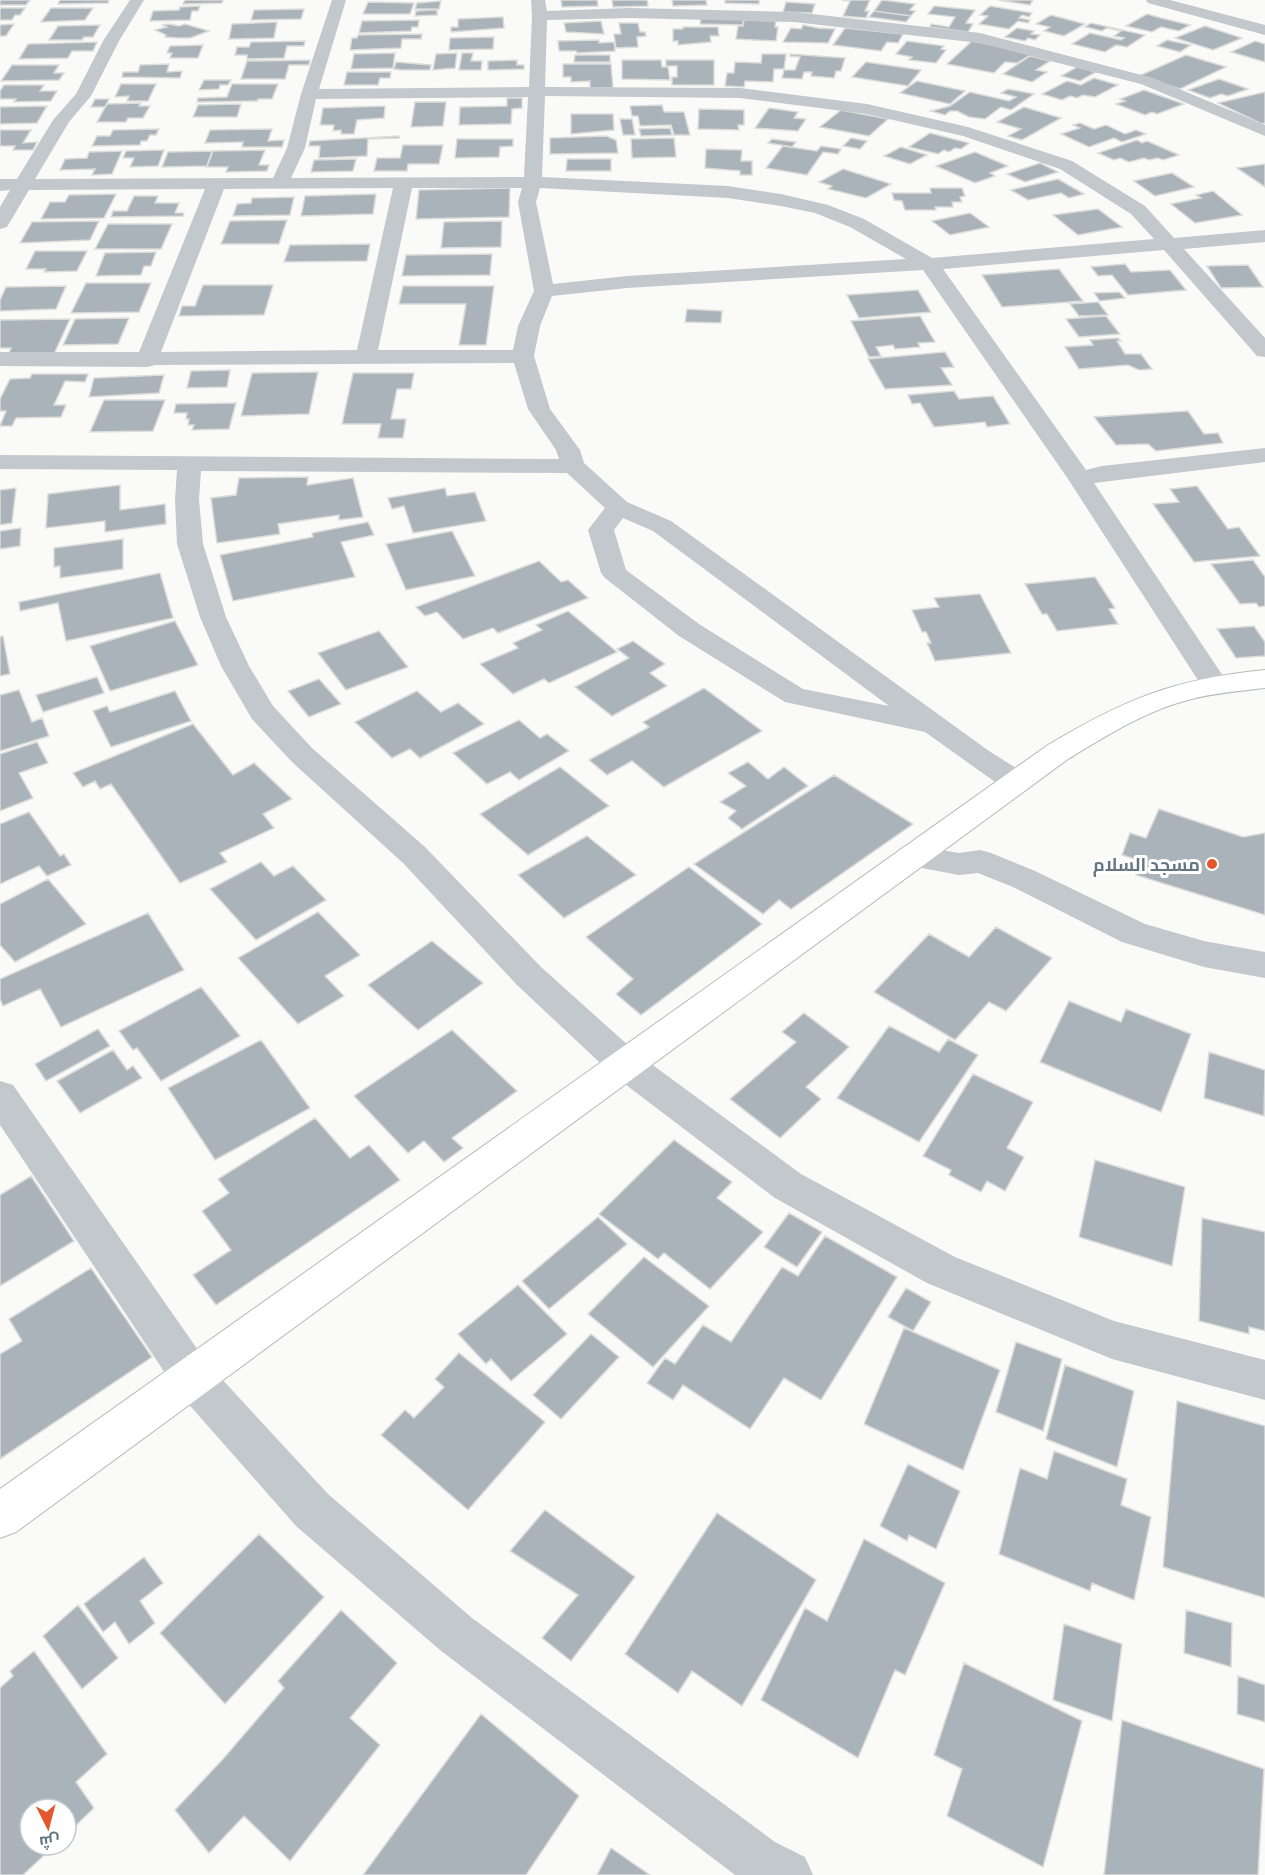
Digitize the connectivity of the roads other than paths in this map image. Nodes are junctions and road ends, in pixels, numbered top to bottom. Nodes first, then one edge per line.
1 (137, 0) edge
2 (339, 0) edge
3 (1153, 0) edge
4 (539, 8) edge
5 (1265, 30) edge
6 (537, 93) junction
7 (309, 94) junction
8 (1265, 131) edge
9 (404, 181) junction
10 (280, 182) junction
11 (533, 182) junction
12 (216, 183) junction
13 (22, 184) junction
14 (0, 185) edge
15 (0, 223) edge
16 (1265, 236) edge
17 (1170, 243) junction
18 (929, 264) junction
19 (544, 291) junction
20 (1265, 351) edge
21 (524, 356) junction
22 (366, 357) junction
23 (0, 359) edge
24 (147, 360) junction
25 (1265, 455) edge
26 (0, 462) edge
27 (190, 462) junction
28 (573, 466) junction
29 (1080, 479) junction
30 (618, 507) junction
31 (1265, 679) edge
32 (1215, 685) junction
33 (933, 724) junction
34 (1016, 782) junction
35 (911, 856) junction
36 (1265, 965) edge
37 (626, 1065) junction
38 (0, 1096) edge
39 (192, 1377) junction
40 (1265, 1380) edge
41 (0, 1516) edge
42 (787, 1875) edge

1 - 13 street
2 - 7 street
3 - 5 street
4 - 6 street
4 - 8 street
6 - 7 street
6 - 11 street
6 - 17 street
7 - 10 street
9 - 10 street
9 - 11 street
9 - 22 street
10 - 12 street
11 - 18 street
11 - 19 street
12 - 13 street
12 - 24 street
13 - 14 street
13 - 15 street
16 - 17 street
17 - 18 street
17 - 20 street
18 - 19 street
18 - 29 street
19 - 21 street
21 - 22 street
21 - 28 street
22 - 24 street
23 - 24 street
25 - 29 street
26 - 27 street
27 - 28 street
27 - 37 street
28 - 30 street
29 - 32 street
30 - 33 street
30 - 33 street
31 - 32 main road
32 - 34 main road
33 - 34 street
34 - 35 main road
35 - 36 street
35 - 37 main road
37 - 39 main road
37 - 40 street
38 - 39 street
39 - 41 main road
39 - 42 street

